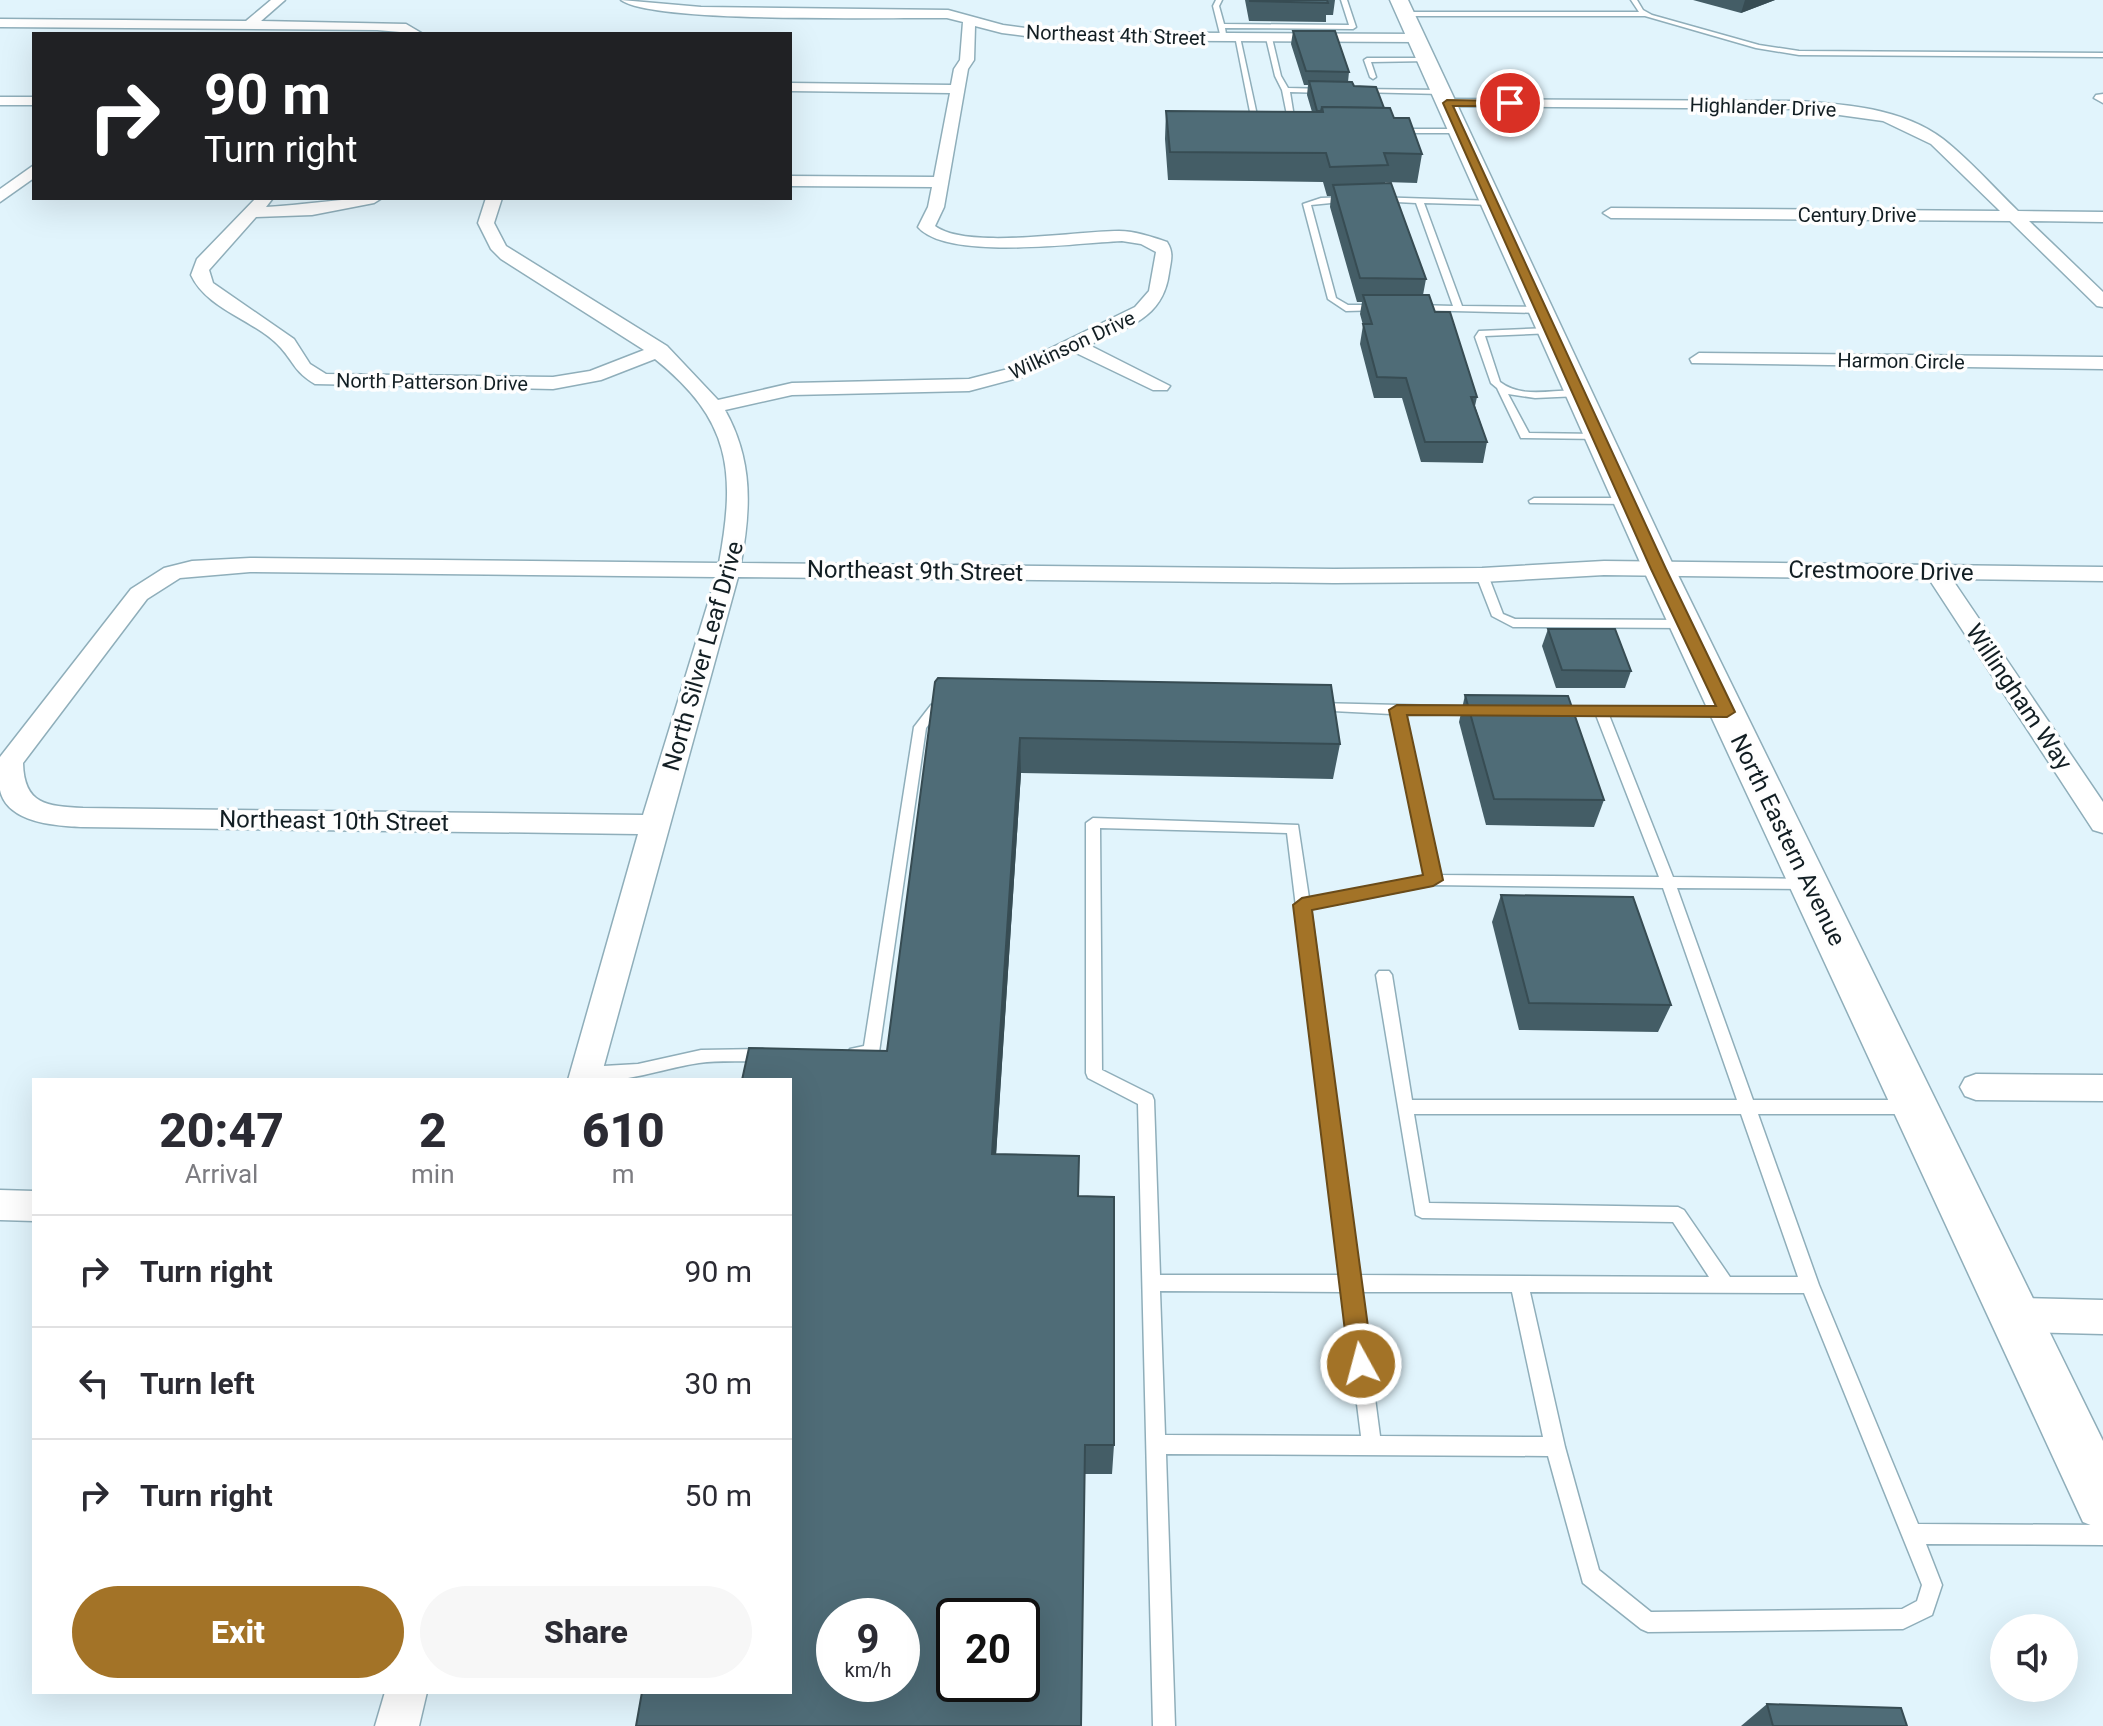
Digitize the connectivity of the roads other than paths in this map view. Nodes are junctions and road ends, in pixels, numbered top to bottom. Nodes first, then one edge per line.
1 (279, 0) edge
2 (627, 0) edge
3 (1219, 0) edge
4 (1344, 0) edge
5 (1634, 0) edge
6 (1563, 7) dead end
7 (1568, 14) junction
8 (1648, 14) junction
9 (969, 20) junction
10 (0, 23) edge
11 (249, 25) junction
12 (1412, 28) edge
13 (413, 32) edge
14 (1227, 34) junction
15 (1056, 36) junction
16 (1269, 38) junction
17 (1001, 44) dead end
18 (2103, 55) edge
19 (1373, 77) dead end
20 (792, 87) edge
21 (957, 89) junction
22 (1286, 90) junction
23 (1333, 91) edge
24 (1348, 91) edge
25 (1445, 98) junction
26 (0, 101) edge
27 (32, 101) edge
28 (1291, 115) edge
29 (1273, 130) edge
30 (1382, 131) edge
31 (1460, 131) junction
32 (32, 172) edge
33 (792, 181) edge
34 (941, 182) junction
35 (0, 197) edge
36 (364, 200) edge
37 (493, 200) edge
38 (1419, 201) junction
39 (1493, 203) junction
40 (258, 205) edge
41 (1611, 213) dead end
42 (2015, 216) junction
43 (2103, 217) edge
44 (2103, 302) edge
45 (1388, 308) edge
46 (1402, 308) edge
47 (1458, 308) junction
48 (1546, 320) junction
49 (1074, 345) junction
50 (660, 350) junction
51 (1699, 359) dead end
52 (2103, 363) edge
53 (1160, 386) dead end
54 (1501, 389) junction
55 (1579, 393) junction
56 (716, 406) junction
57 (1598, 437) junction
58 (1534, 501) dead end
59 (1628, 501) junction
60 (1659, 569) junction
61 (729, 570) junction
62 (1936, 572) junction
63 (2103, 574) edge
64 (1482, 575) junction
65 (1685, 624) junction
66 (955, 699) edge
67 (1308, 707) edge
68 (1397, 710) junction
69 (1496, 710) edge
70 (1541, 711) edge
71 (1601, 711) junction
72 (1727, 712) junction
73 (15, 809) joint
74 (2103, 823) edge
75 (654, 825) junction
76 (1433, 880) junction
77 (1668, 883) junction
78 (1810, 884) junction
79 (1302, 905) junction
80 (1384, 975) dead end
81 (840, 1053) edge
82 (778, 1054) edge
83 (585, 1077) edge
84 (1976, 1087) dead end
85 (2103, 1088) edge
86 (1405, 1107) junction
87 (1917, 1107) junction
88 (1750, 1108) junction
89 (0, 1205) edge
90 (32, 1206) edge
91 (1153, 1283) junction
92 (1351, 1283) junction
93 (1519, 1284) junction
94 (1725, 1285) junction
95 (1810, 1285) junction
96 (2016, 1315) junction
97 (2103, 1317) edge
98 (1157, 1444) junction
99 (1372, 1445) junction
100 (1555, 1447) junction
101 (2103, 1502) edge
102 (1912, 1534) junction
103 (2103, 1535) edge
104 (405, 1694) edge
105 (397, 1726) edge
106 (1164, 1726) edge

1 - 11 street
2 - 9 street, Northeast 4th Street
3 - 14 lane
4 - 14 lane
5 - 8 lane
6 - 7 lane
7 - 8 lane
7 - 12 lane
8 - 18 lane
9 - 15 street, Northeast 4th Street
9 - 21 street, Wilkinson Drive
10 - 11 street
11 - 13 street
12 - 16 street, Northeast 4th Street
12 - 19 lane
12 - 25 main road, North Eastern Avenue
14 - 15 street, Northeast 4th Street
14 - 16 street, Northeast 4th Street
14 - 29 lane
15 - 17 street
16 - 22 lane
20 - 21 street
21 - 34 street, Wilkinson Drive
22 - 23 lane
22 - 28 lane
24 - 25 lane
25 - 31 main road, North Eastern Avenue
25 - 42 street, Highlander Drive
26 - 27 street
30 - 31 lane
31 - 39 main road, North Eastern Avenue
32 - 35 street
33 - 34 street
34 - 49 street, Wilkinson Drive
36 - 40 street
37 - 50 street, North Silver Leaf Drive
38 - 39 lane
38 - 45 lane
38 - 47 lane
39 - 48 main road, North Eastern Avenue
40 - 50 street, North Patterson Drive
41 - 42 street, Century Drive
42 - 43 street, Century Drive
42 - 44 street, Highlander Drive
46 - 47 lane
47 - 48 lane
48 - 54 lane
48 - 55 main road, North Eastern Avenue
49 - 53 street
49 - 56 street, Wilkinson Drive
50 - 56 street, North Silver Leaf Drive
51 - 52 street, Harmon Circle
54 - 55 lane
54 - 57 lane
55 - 57 main road, North Eastern Avenue
56 - 61 street, North Silver Leaf Drive
57 - 59 main road, North Eastern Avenue
58 - 59 lane
59 - 60 main road, North Eastern Avenue
60 - 62 street, Crestmoore Drive
60 - 64 street, Northeast 9th Street
60 - 65 main road, North Eastern Avenue
61 - 64 street, Northeast 9th Street
61 - 73 street, Northeast 9th Street
61 - 75 street, North Silver Leaf Drive
62 - 63 street, Crestmoore Drive
62 - 74 street, Willingham Way
64 - 65 lane
65 - 72 main road, North Eastern Avenue
66 - 81 lane
67 - 68 lane
68 - 69 lane
68 - 76 lane
70 - 71 lane
71 - 72 lane
71 - 77 lane
72 - 78 main road, North Eastern Avenue
73 - 75 street, Northeast 10th Street
75 - 83 street, North Silver Leaf Drive
76 - 77 lane
76 - 79 lane
77 - 78 lane
77 - 88 lane
78 - 87 main road, North Eastern Avenue
79 - 91 lane
79 - 92 lane
80 - 86 lane
82 - 83 lane
84 - 85 street
86 - 88 lane
86 - 94 lane
87 - 88 lane
87 - 96 main road, North Eastern Avenue
88 - 95 lane
89 - 90 street
91 - 92 lane
91 - 98 lane
92 - 93 lane
92 - 99 lane
93 - 94 lane
93 - 100 lane
94 - 95 lane
95 - 102 lane
96 - 97 street
96 - 101 main road, North Eastern Avenue
98 - 99 lane
98 - 106 lane
99 - 100 lane
100 - 102 lane
102 - 103 lane
104 - 105 street

